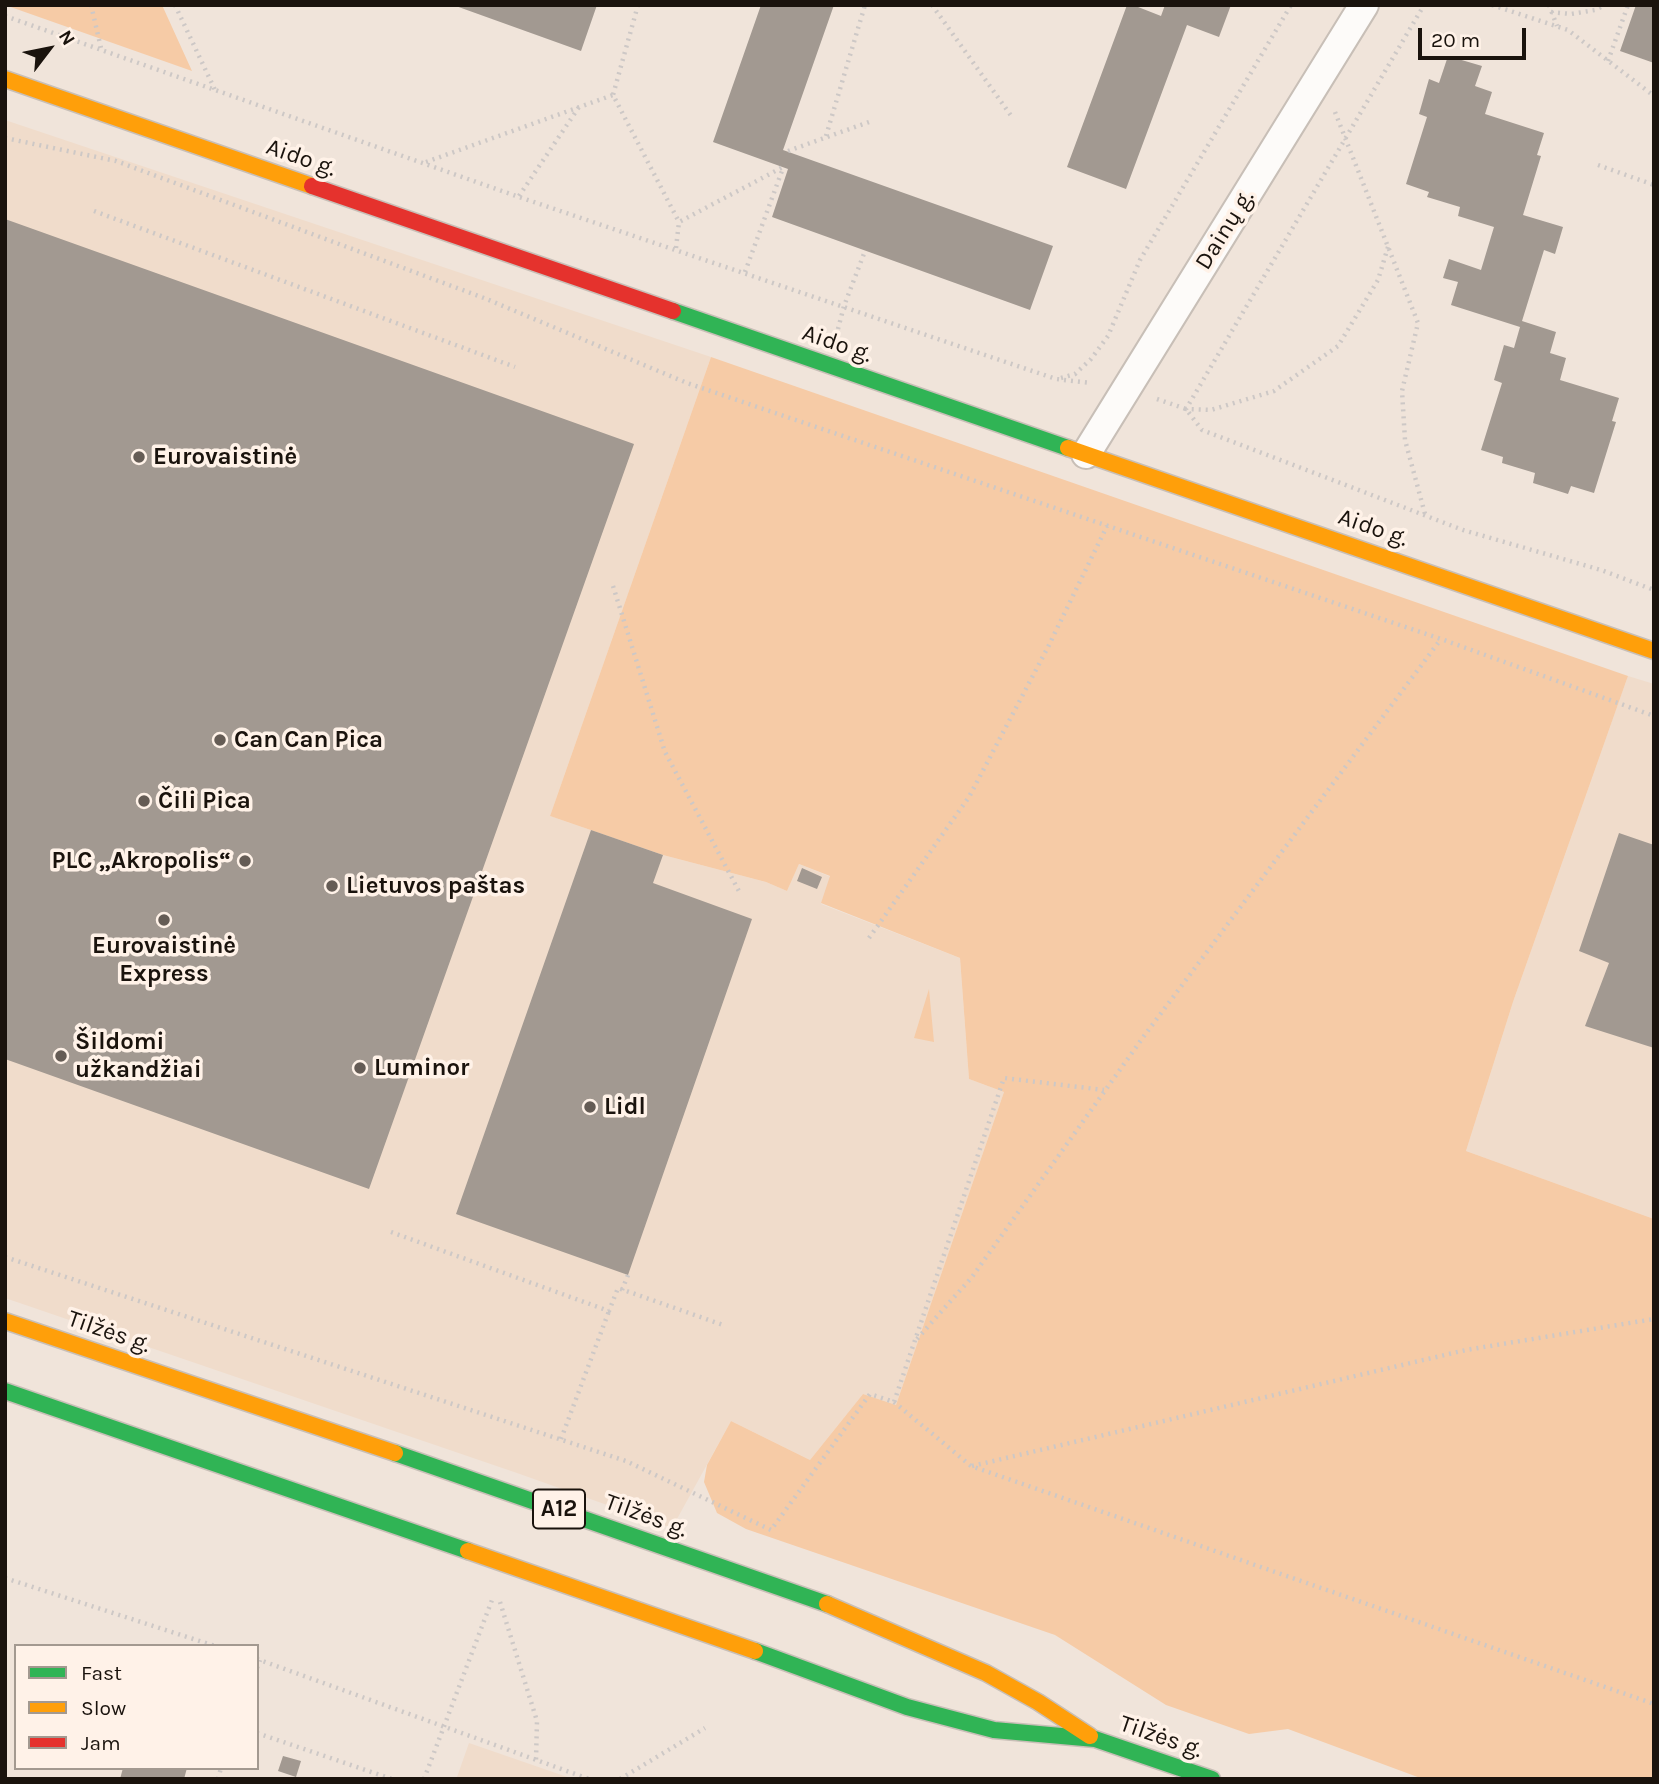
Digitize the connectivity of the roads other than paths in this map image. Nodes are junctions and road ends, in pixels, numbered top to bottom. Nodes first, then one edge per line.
1 (1364, 5) edge
2 (5, 79) edge
3 (1086, 454) junction
4 (1654, 651) edge
5 (5, 1321) edge
6 (5, 1391) edge
7 (1095, 1739) junction
8 (1212, 1779) edge

1 - 3 street, Dainų g.
2 - 3 main road, Aido g.
3 - 4 main road, Aido g.
5 - 7 main road, Tilžės g. / A12
6 - 7 main road, Tilžės g. / A12
7 - 8 main road, Tilžės g. / A12

